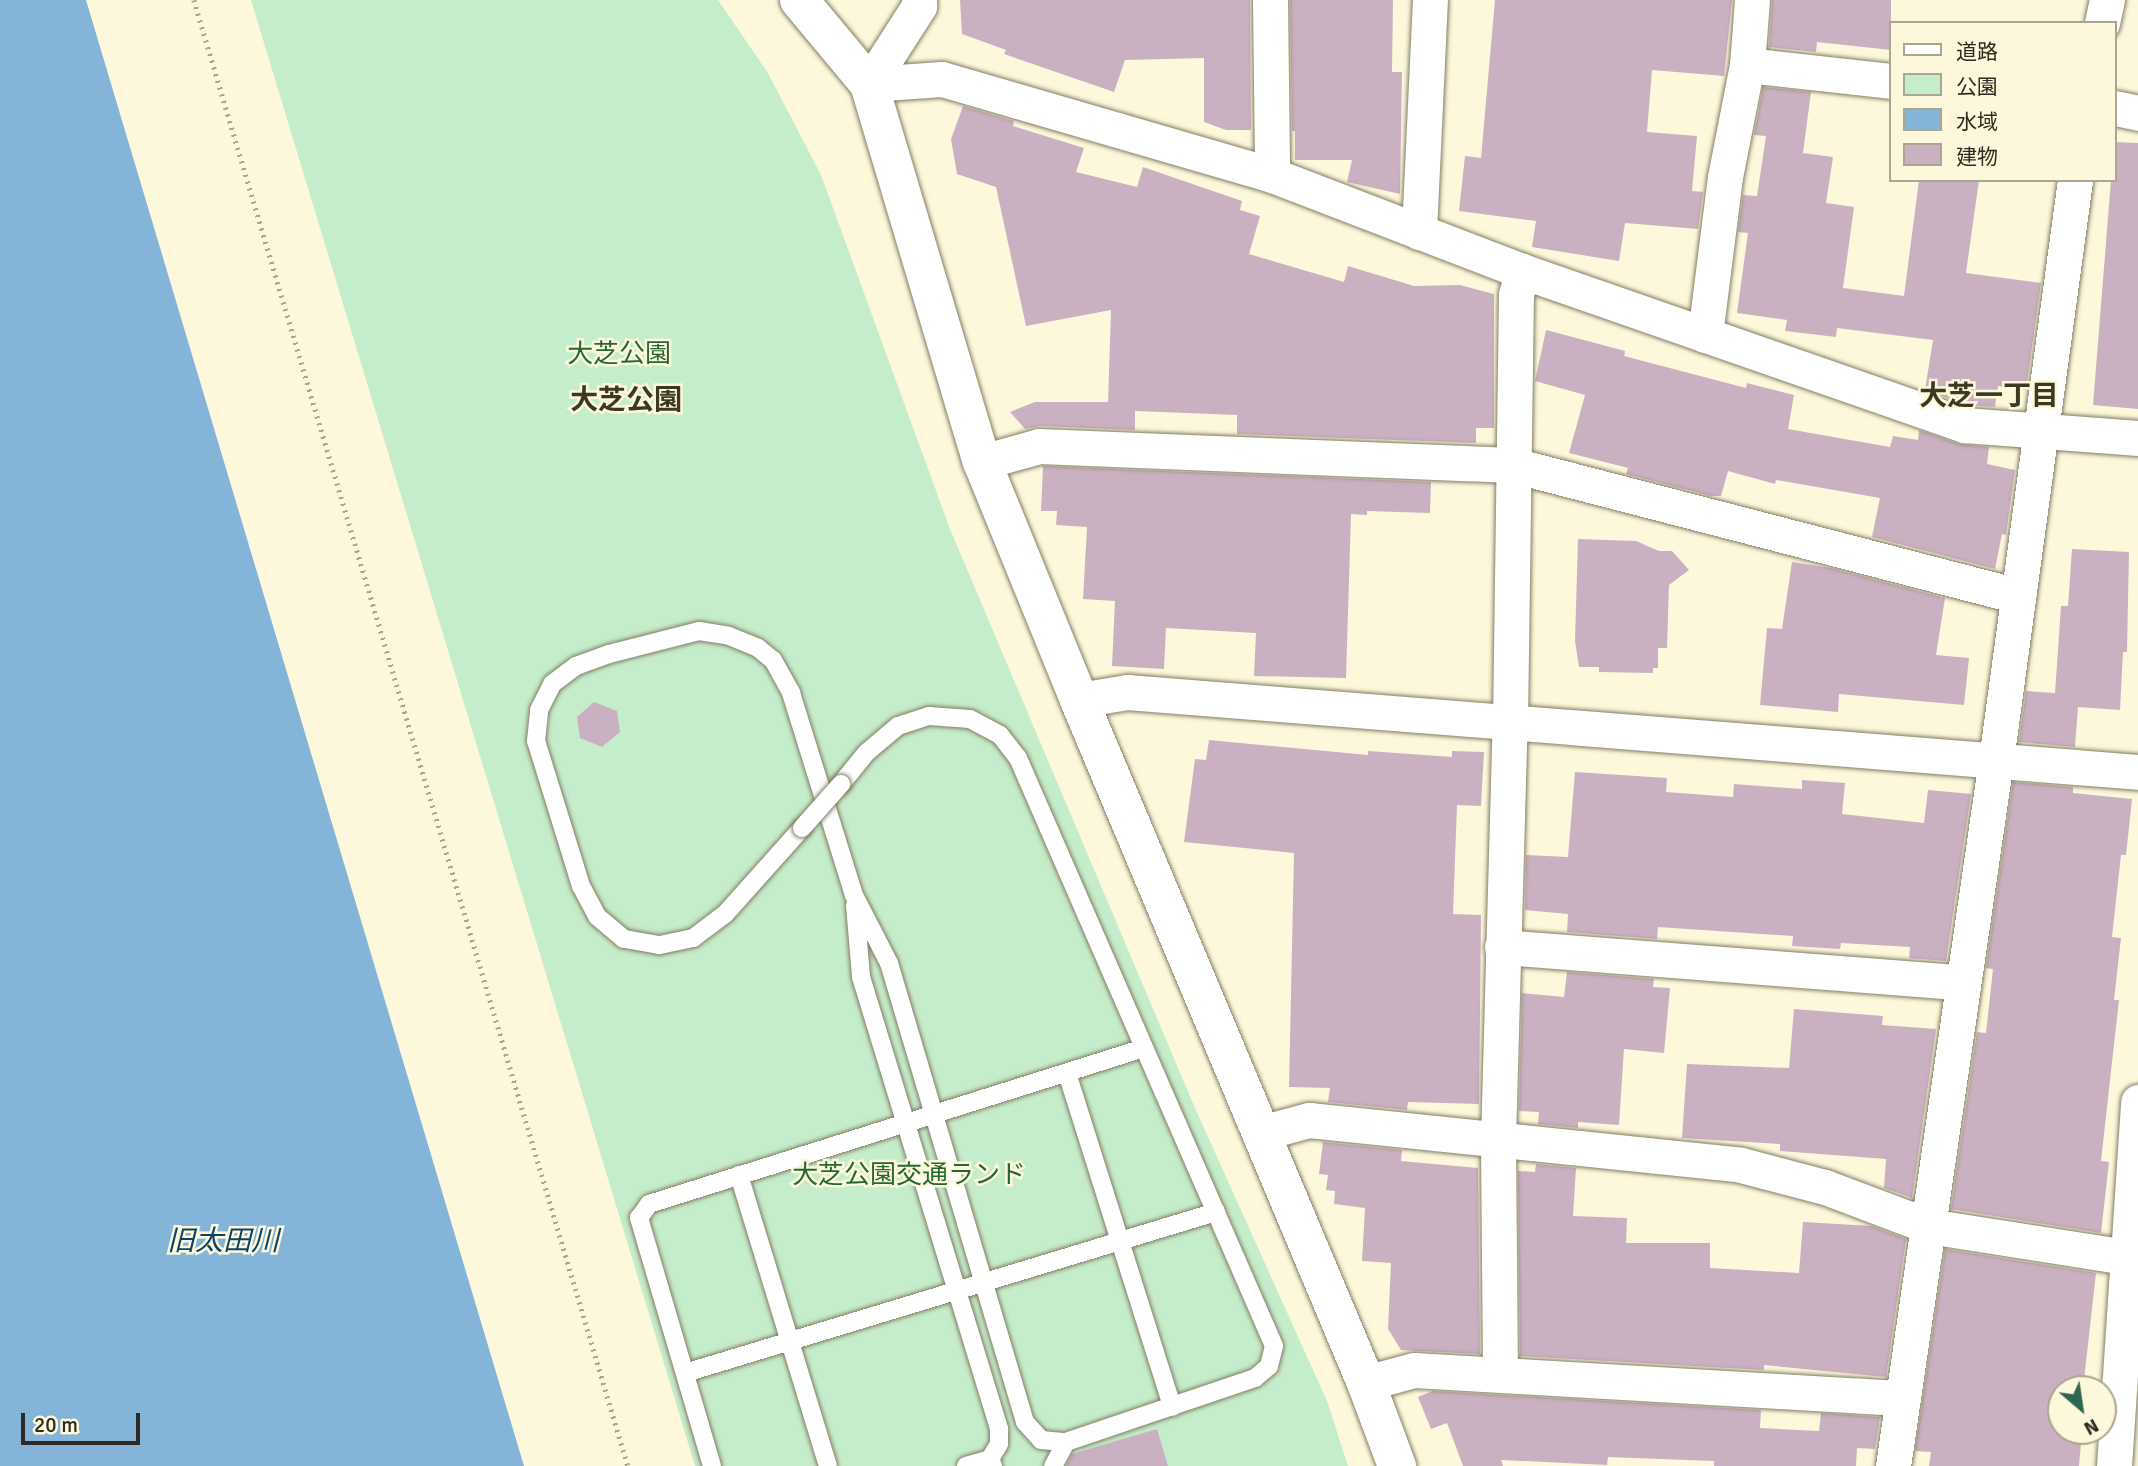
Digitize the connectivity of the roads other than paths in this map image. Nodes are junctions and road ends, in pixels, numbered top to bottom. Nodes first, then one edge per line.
1 (799, 0) edge
2 (919, 0) edge
3 (1270, 0) edge
4 (1430, 0) edge
5 (1752, 0) edge
6 (2107, 0) edge
7 (2102, 21) edge
8 (1747, 65) junction
9 (1890, 81) edge
10 (869, 84) junction
11 (2117, 108) edge
12 (2138, 113) edge
13 (1272, 175) junction
14 (2075, 182) edge
15 (1419, 232) junction
16 (1522, 271) junction
17 (1705, 335) junction
18 (2042, 431) junction
19 (2138, 438) edge
20 (982, 461) junction
21 (1513, 465) junction
22 (2018, 596) junction
23 (1079, 700) junction
24 (1510, 723) junction
25 (1996, 760) junction
26 (2138, 772) edge
27 (854, 895) junction
28 (1502, 947) junction
29 (1962, 982) junction
30 (1144, 1048) junction
31 (1067, 1073) junction
32 (2138, 1102) edge
33 (933, 1114) junction
34 (906, 1123) junction
35 (1261, 1133) junction
36 (1498, 1140) junction
37 (739, 1175) junction
38 (1216, 1212) junction
39 (1928, 1226) junction
40 (1120, 1241) junction
41 (2132, 1259) edge
42 (983, 1283) junction
43 (957, 1290) junction
44 (790, 1341) junction
45 (685, 1373) junction
46 (1500, 1374) junction
47 (1366, 1383) junction
48 (1902, 1398) junction
49 (1172, 1407) junction
50 (1066, 1442) junction
51 (991, 1462) edge
52 (712, 1466) edge
53 (828, 1466) edge
54 (966, 1466) edge
55 (1053, 1466) edge
56 (1397, 1466) edge
57 (1893, 1466) edge
58 (2114, 1466) edge

1 - 10 street
2 - 10 street
3 - 13 street
4 - 15 street
5 - 8 street
6 - 7 street
8 - 9 street
8 - 17 street
10 - 13 street
10 - 20 street
11 - 12 street
13 - 15 street
14 - 18 street
15 - 16 street
16 - 17 street
16 - 21 street
17 - 18 street
18 - 19 street
18 - 22 street
20 - 21 street
20 - 23 street
21 - 22 street
21 - 24 street
22 - 25 street
23 - 24 street
23 - 35 street
24 - 25 street
24 - 28 street
25 - 26 street
25 - 29 street
27 - 30 lane, bridge
27 - 33 lane
27 - 34 lane
28 - 29 street
28 - 36 street
29 - 39 street
30 - 31 lane
30 - 38 lane
31 - 33 lane
31 - 40 lane
32 - 41 street
33 - 34 lane
33 - 42 lane
34 - 37 lane
34 - 43 lane
35 - 36 street
35 - 47 street
36 - 39 street
36 - 46 street
37 - 44 lane
37 - 45 lane
38 - 40 lane
38 - 49 lane
39 - 41 street
39 - 48 street
40 - 42 lane
40 - 49 lane
41 - 58 street
42 - 43 lane
42 - 50 lane
43 - 44 lane
43 - 51 lane
44 - 45 lane
44 - 53 lane
45 - 52 lane
46 - 47 street
46 - 48 street
47 - 56 street
48 - 57 street
49 - 50 lane
50 - 55 lane
51 - 54 lane

